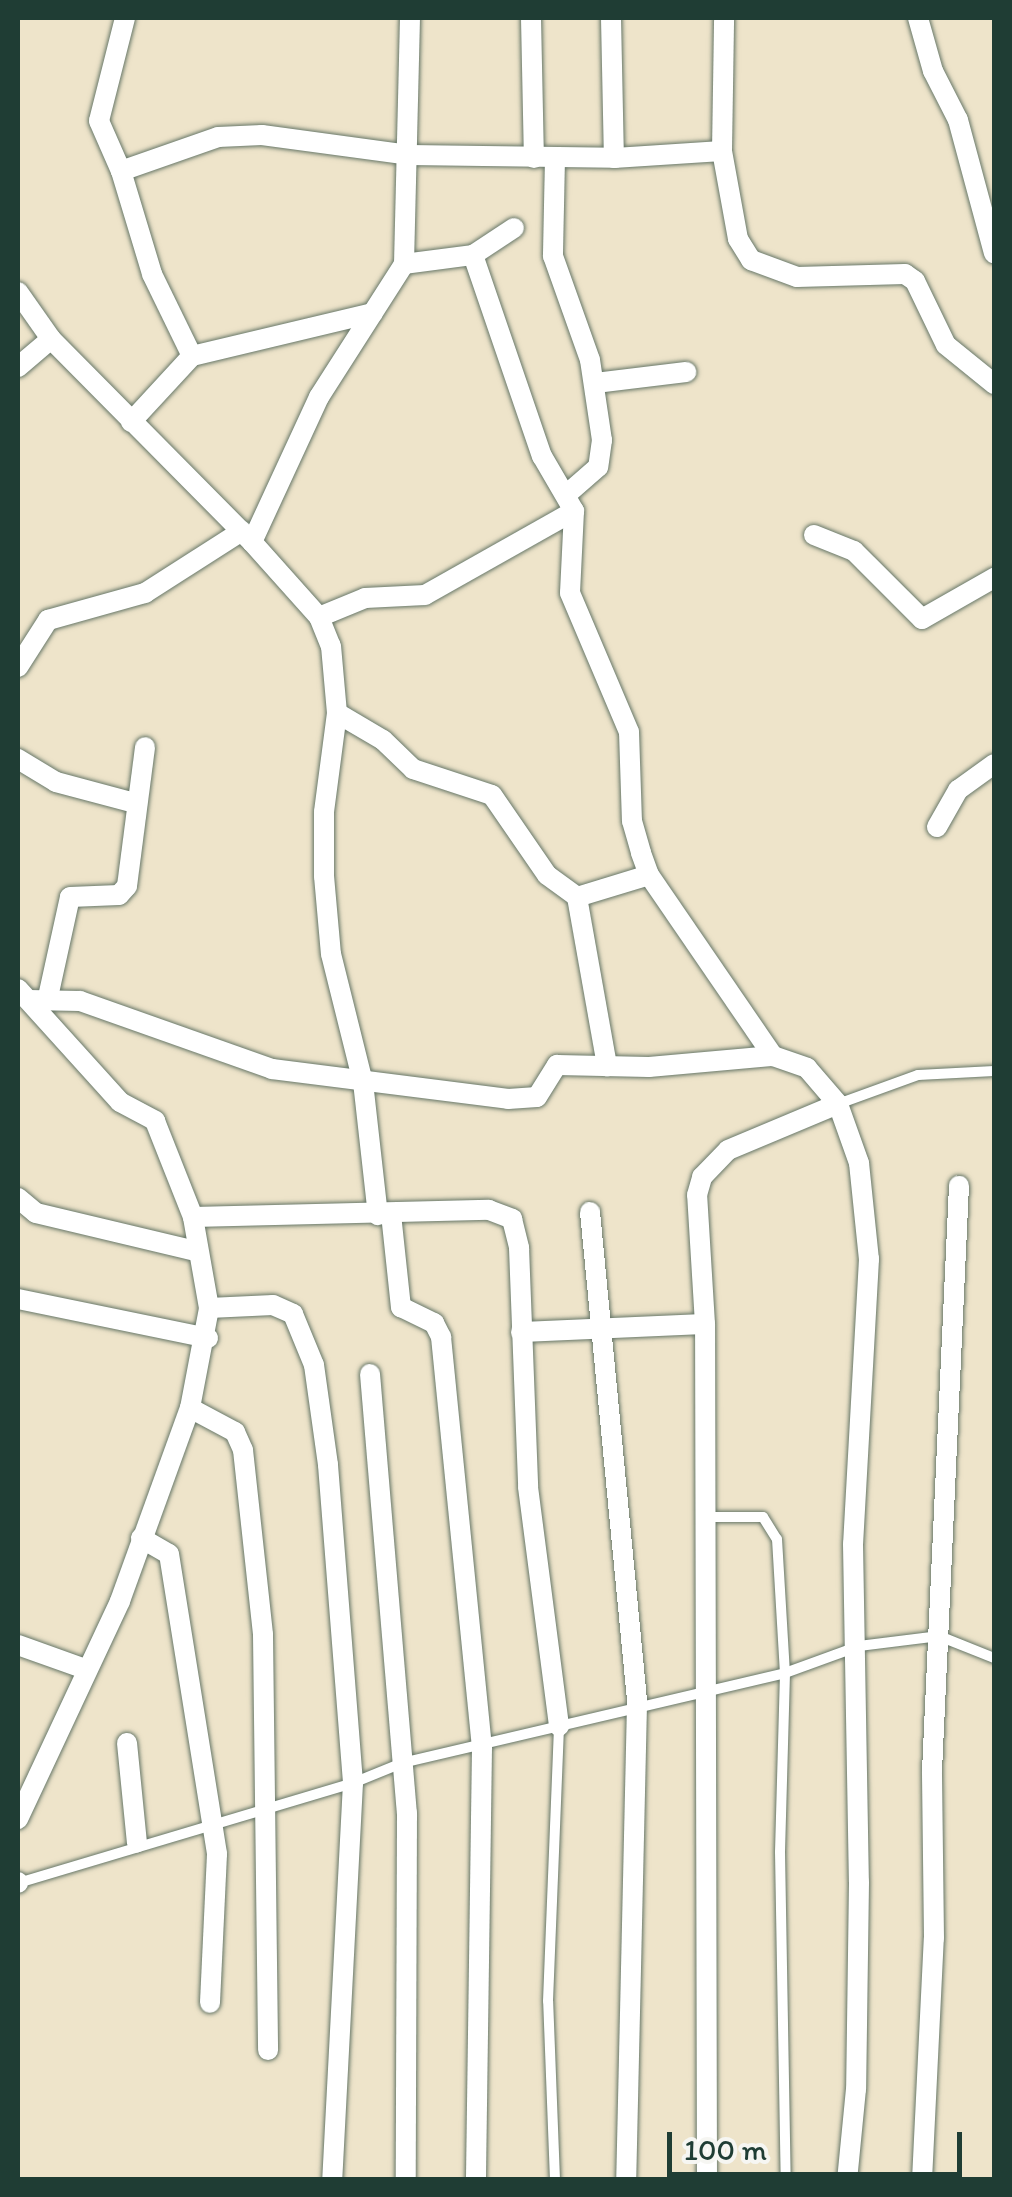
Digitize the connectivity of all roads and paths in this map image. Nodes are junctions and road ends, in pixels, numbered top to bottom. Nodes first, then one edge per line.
1 (125, 18) edge
2 (410, 18) edge
3 (531, 18) edge
4 (611, 18) edge
5 (724, 18) edge
6 (918, 18) edge
7 (722, 151) junction
8 (410, 156) junction
9 (544, 158) junction
10 (614, 158) junction
11 (121, 171) junction
12 (514, 228) dead end
13 (994, 253) edge
14 (473, 255) junction
15 (404, 264) junction
16 (18, 292) edge
17 (373, 313) junction
18 (50, 338) junction
19 (192, 356) junction
20 (18, 368) edge
21 (686, 372) dead end
22 (595, 383) junction
23 (994, 384) edge
24 (131, 422) junction
25 (570, 503) junction
26 (814, 535) dead end
27 (247, 537) junction
28 (994, 578) edge
29 (319, 617) junction
30 (18, 667) edge
31 (337, 712) junction
32 (145, 747) dead end
33 (18, 759) edge
34 (994, 764) edge
35 (135, 803) junction
36 (937, 827) dead end
37 (649, 875) junction
38 (576, 897) junction
39 (32, 996) edge
40 (773, 1056) junction
41 (607, 1066) junction
42 (994, 1071) edge
43 (363, 1082) junction
44 (838, 1104) junction
45 (958, 1186) dead end
46 (18, 1198) edge
47 (590, 1212) dead end
48 (384, 1215) junction
49 (192, 1217) junction
50 (196, 1251) junction
51 (18, 1299) edge
52 (209, 1308) junction
53 (705, 1324) junction
54 (605, 1329) junction
55 (521, 1332) junction
56 (208, 1338) junction
57 (370, 1374) dead end
58 (190, 1408) junction
59 (705, 1517) junction
60 (141, 1538) junction
61 (939, 1636) junction
62 (18, 1644) edge
63 (859, 1646) junction
64 (994, 1658) edge
65 (85, 1668) junction
66 (785, 1672) junction
67 (708, 1687) junction
68 (637, 1704) junction
69 (559, 1726) junction
70 (126, 1744) dead end
71 (482, 1747) junction
72 (402, 1763) junction
73 (353, 1784) junction
74 (264, 1808) junction
75 (18, 1820) edge
76 (210, 1822) junction
77 (136, 1843) junction
78 (18, 1883) edge
79 (210, 2003) dead end
80 (268, 2050) dead end
81 (332, 2180) edge
82 (406, 2180) edge
83 (476, 2180) edge
84 (554, 2180) edge
85 (626, 2180) edge
86 (707, 2180) edge
87 (786, 2180) edge
88 (847, 2180) edge
89 (922, 2180) edge

1 - 11 street
2 - 8 street
3 - 9 street
4 - 10 street
5 - 7 street
6 - 13 street
7 - 10 street
7 - 23 street
8 - 9 street
8 - 11 street
8 - 15 street
9 - 10 street
9 - 22 street
11 - 19 street
12 - 14 street
14 - 15 street
14 - 25 street
15 - 17 street
16 - 18 street
17 - 19 street
17 - 27 street
18 - 20 street
18 - 24 street
19 - 24 street
21 - 22 street
22 - 25 street
24 - 27 street
25 - 29 street
25 - 37 street
26 - 28 street
27 - 29 street
27 - 30 street
29 - 31 street
31 - 38 street
31 - 43 street
32 - 35 street
33 - 35 street
34 - 36 street
35 - 39 street
37 - 38 street
37 - 40 street
38 - 41 street
39 - 43 street
39 - 49 street
40 - 41 street
40 - 44 street
41 - 43 street
42 - 44 lane
43 - 48 street
44 - 53 street
44 - 63 street
45 - 61 street
46 - 50 street
47 - 54 street
48 - 49 street
48 - 55 street
48 - 71 street
49 - 50 street
50 - 52 street
51 - 56 street
52 - 56 street
52 - 73 street
53 - 54 street
53 - 59 street
54 - 55 street
54 - 68 street
55 - 69 street
56 - 58 street
57 - 72 street
58 - 60 street
58 - 74 street
59 - 66 lane
59 - 67 street
60 - 65 street
60 - 76 street
61 - 63 lane
61 - 64 lane
61 - 89 street
62 - 65 street
63 - 66 lane
63 - 88 street
65 - 75 street
66 - 67 lane
66 - 87 lane
67 - 68 lane
67 - 86 street
68 - 69 lane
68 - 85 street
69 - 71 lane
69 - 84 lane
70 - 77 street
71 - 72 lane
71 - 83 street
72 - 73 lane
72 - 82 street
73 - 74 lane
73 - 81 street
74 - 76 lane
74 - 80 street
76 - 77 lane
76 - 79 street
77 - 78 lane

